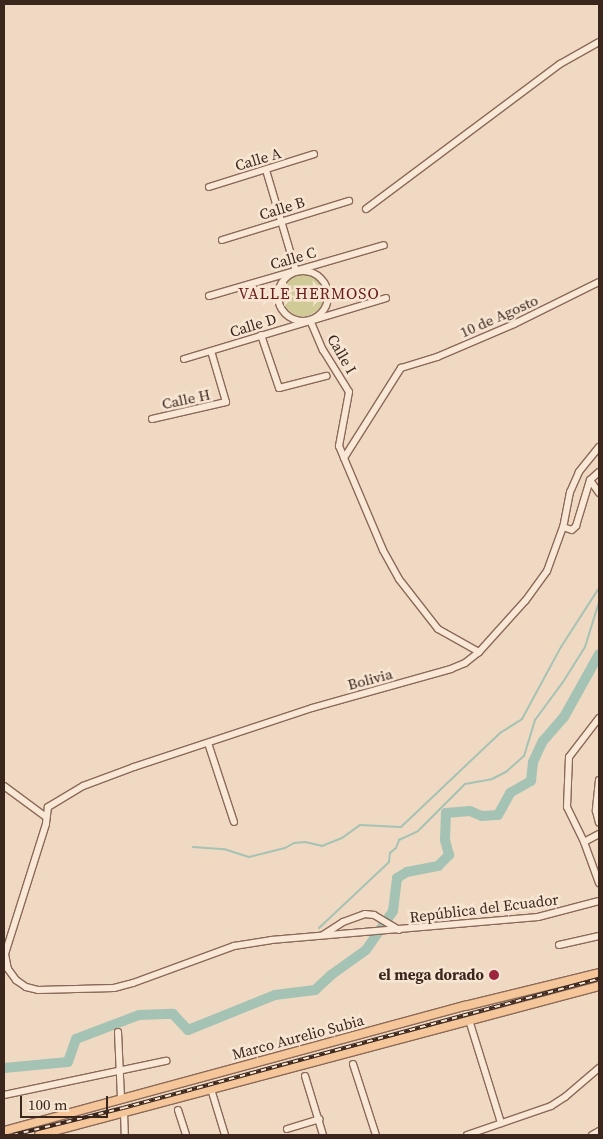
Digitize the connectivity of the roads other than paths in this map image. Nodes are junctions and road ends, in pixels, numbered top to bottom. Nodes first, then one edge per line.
1 (599, 42) edge
2 (314, 154) dead end
3 (266, 170) junction
4 (209, 187) dead end
5 (349, 201) dead end
6 (366, 209) dead end
7 (281, 221) junction
8 (222, 240) dead end
9 (384, 245) dead end
10 (296, 271) junction
11 (599, 282) edge
12 (209, 296) dead end
13 (386, 298) dead end
14 (310, 320) junction
15 (261, 334) junction
16 (211, 351) junction
17 (184, 359) dead end
18 (326, 376) dead end
19 (152, 419) dead end
20 (599, 447) edge
21 (344, 458) junction
22 (599, 472) edge
23 (590, 480) junction
24 (599, 493) edge
25 (563, 527) junction
26 (479, 652) junction
27 (599, 718) edge
28 (208, 743) junction
29 (599, 780) edge
30 (4, 786) edge
31 (46, 817) junction
32 (234, 822) dead end
33 (599, 823) edge
34 (599, 834) edge
35 (584, 842) junction
36 (599, 883) edge
37 (599, 901) edge
38 (399, 930) junction
39 (321, 936) junction
40 (599, 936) edge
41 (559, 945) dead end
42 (599, 973) edge
43 (599, 986) edge
44 (469, 1020) junction
45 (118, 1032) dead end
46 (166, 1060) dead end
47 (353, 1064) dead end
48 (599, 1068) edge
49 (120, 1070) junction
50 (305, 1076) dead end
51 (211, 1089) junction
52 (4, 1095) edge
53 (121, 1099) junction
54 (178, 1110) dead end
55 (124, 1112) junction
56 (319, 1119) junction
57 (501, 1123) junction
58 (287, 1129) dead end
59 (4, 1131) edge
60 (599, 1131) edge
61 (482, 1133) edge
62 (39, 1135) edge
63 (125, 1135) edge
64 (186, 1135) edge
65 (225, 1135) edge
66 (323, 1135) edge
67 (376, 1135) edge
68 (467, 1135) edge
69 (592, 1135) edge

1 - 6 street
2 - 3 street, Calle A
3 - 4 street, Calle A
3 - 7 street
5 - 7 street, Calle B
7 - 8 street, Calle B
7 - 10 street
9 - 10 street, Calle C
10 - 12 street, Calle C
10 - 14 street
10 - 14 street
11 - 21 street, 10 de Agosto
13 - 14 street, Calle D
14 - 15 street, Calle D
14 - 21 street, Calle I
15 - 16 street, Calle D
15 - 18 street
16 - 17 street, Calle D
16 - 19 street, Calle H
20 - 25 street, Bolivia
21 - 26 street, Calle I
22 - 23 street
23 - 24 street
23 - 25 street
25 - 26 street, Bolivia
26 - 28 street, Bolivia
27 - 35 street
28 - 31 street, Bolivia
28 - 32 street
29 - 33 street
30 - 31 street
31 - 39 street, República del Ecuador
34 - 35 street
35 - 36 street
37 - 38 street, República del Ecuador
38 - 39 street, República del Ecuador
38 - 39 street, República del Ecuador
40 - 41 street
42 - 53 main road, Marco Aurelio Subia
43 - 44 main road, Marco Aurelio Subia
44 - 51 main road, Marco Aurelio Subia
44 - 57 street
45 - 49 street
46 - 49 street
47 - 67 street
48 - 57 street
49 - 52 street
49 - 53 street
50 - 56 street
51 - 55 main road, Marco Aurelio Subia
51 - 65 street
53 - 59 main road, Marco Aurelio Subia
54 - 64 street
55 - 62 main road, Marco Aurelio Subia
55 - 63 street
56 - 58 street
56 - 66 street
57 - 61 street
60 - 69 street
61 - 68 street

